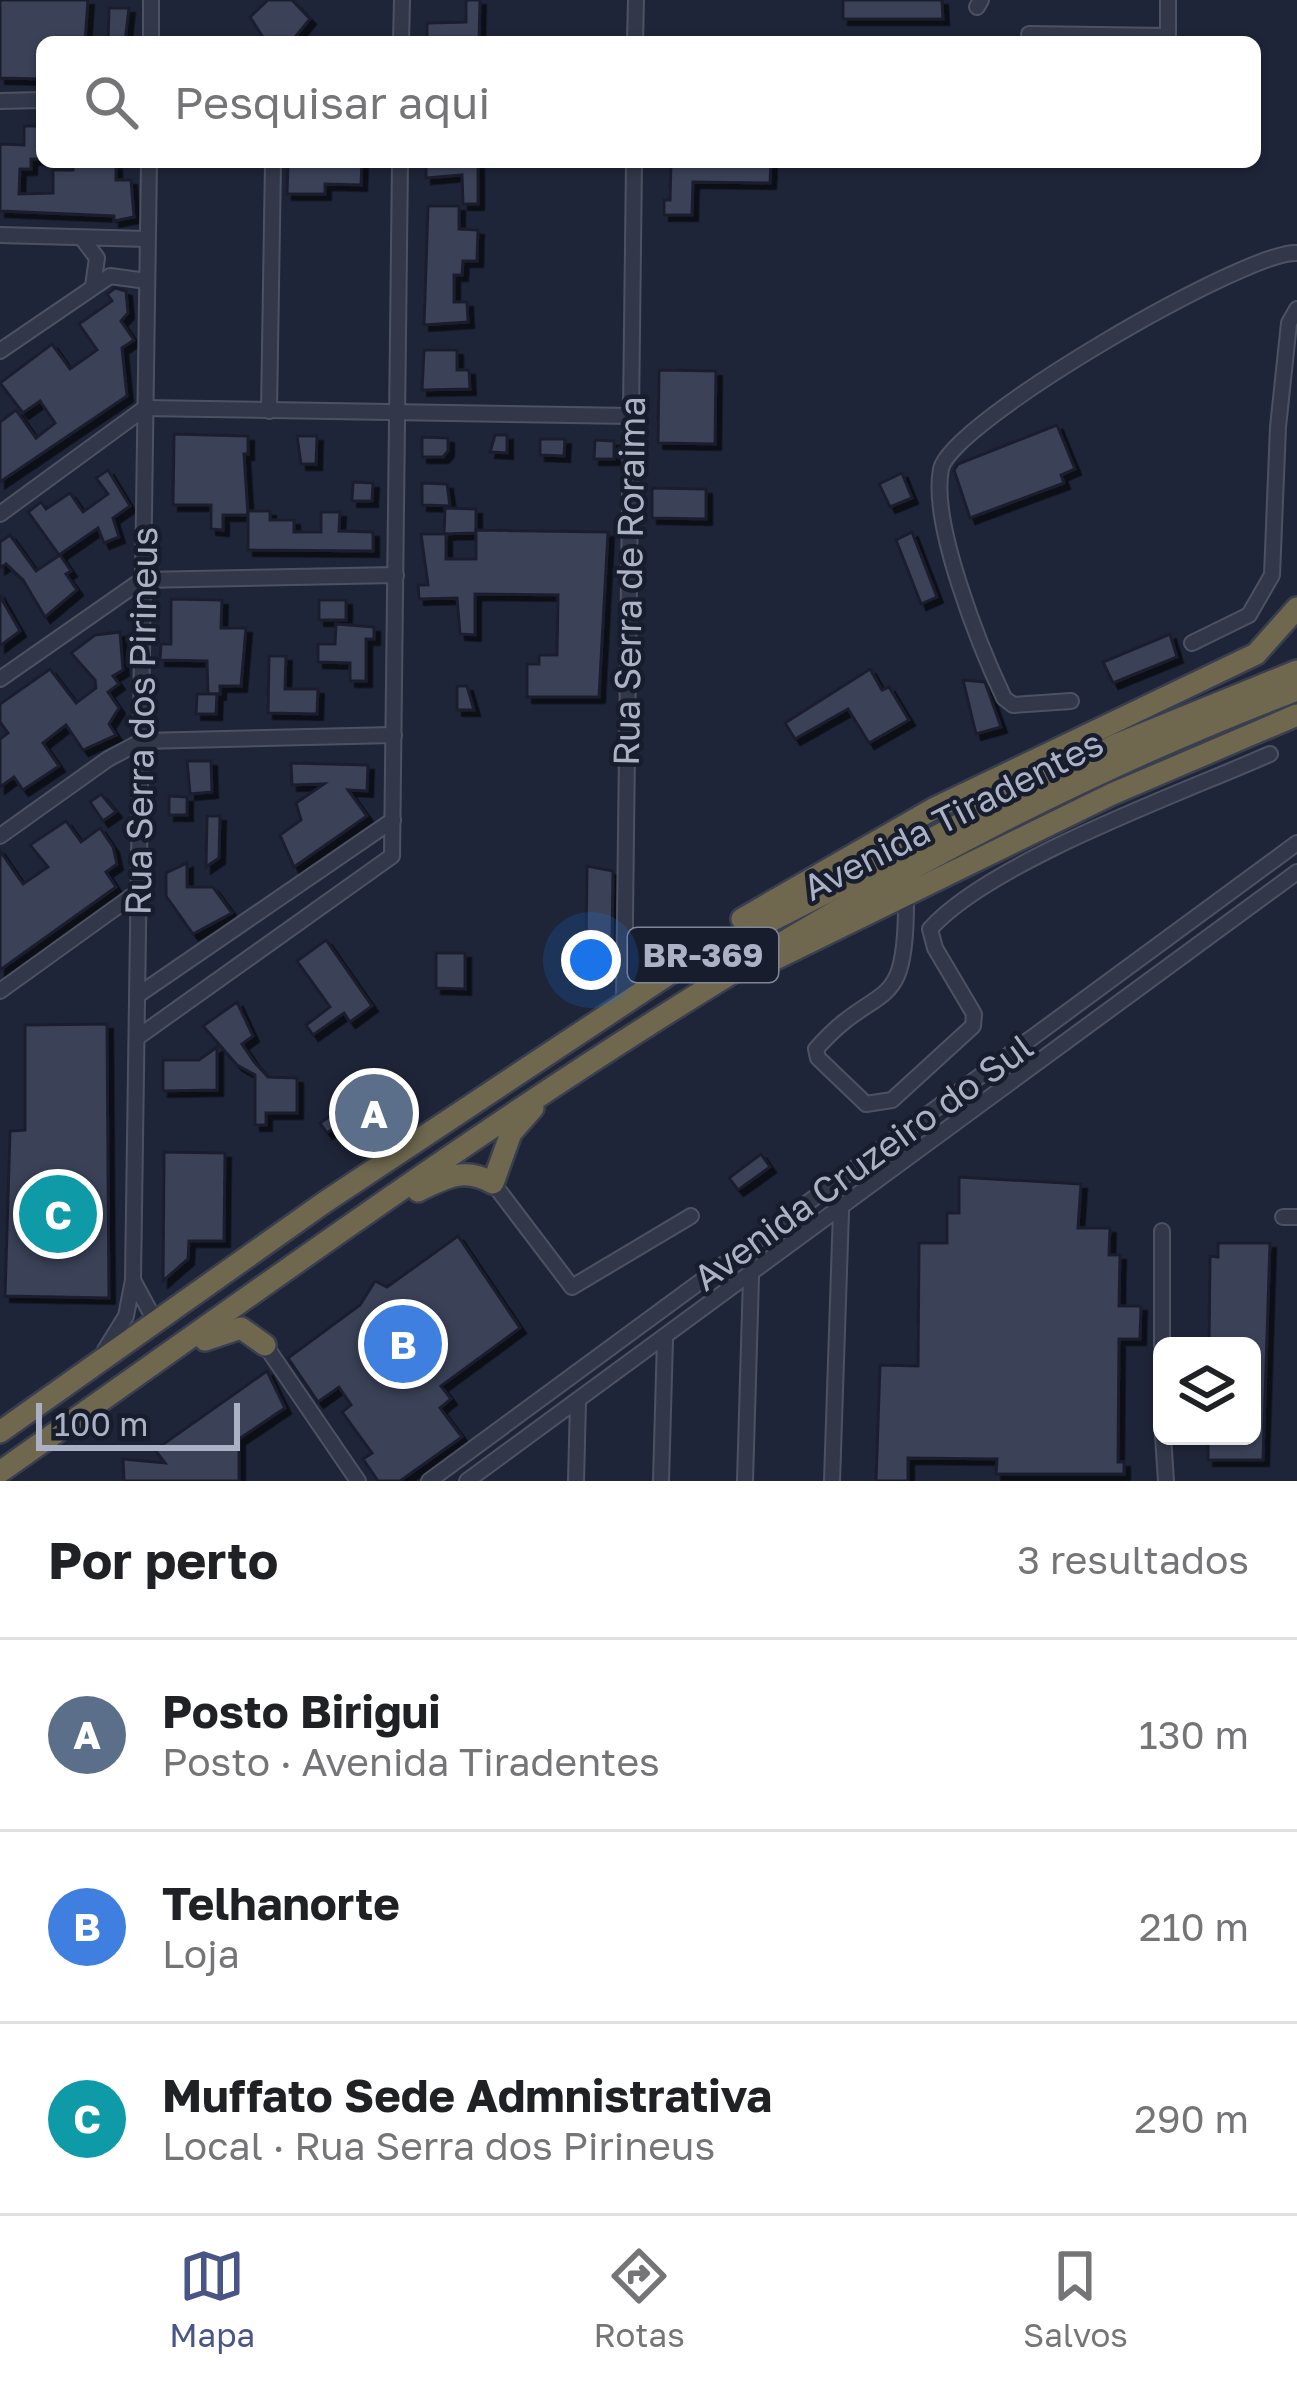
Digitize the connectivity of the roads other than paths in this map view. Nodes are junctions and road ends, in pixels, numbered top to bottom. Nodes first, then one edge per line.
1 (151, 0) edge
2 (402, 0) edge
3 (636, 0) edge
4 (1168, 0) edge
5 (1028, 34) dead end
6 (151, 36) edge
7 (401, 36) edge
8 (635, 36) edge
9 (36, 100) edge
10 (0, 101) edge
11 (148, 168) edge
12 (273, 168) edge
13 (400, 168) edge
14 (634, 168) edge
15 (0, 235) edge
16 (80, 237) junction
17 (147, 239) junction
18 (1297, 253) edge
19 (147, 281) junction
20 (93, 286) junction
21 (1297, 309) edge
22 (0, 351) edge
23 (145, 408) junction
24 (269, 411) junction
25 (398, 414) junction
26 (631, 416) junction
27 (0, 514) edge
28 (396, 575) junction
29 (142, 580) junction
30 (1297, 608) edge
31 (1192, 643) dead end
32 (1297, 670) edge
33 (0, 679) edge
34 (1297, 690) edge
35 (1071, 701) dead end
36 (1297, 715) edge
37 (394, 735) junction
38 (142, 741) junction
39 (1270, 754) dead end
40 (393, 820) junction
41 (0, 836) edge
42 (1297, 843) edge
43 (1297, 872) edge
44 (140, 891) junction
45 (906, 897) junction
46 (930, 929) junction
47 (906, 930) junction
48 (675, 970) junction
49 (0, 991) edge
50 (697, 992) junction
51 (138, 995) junction
52 (623, 1000) junction
53 (138, 1037) junction
54 (552, 1084) junction
55 (493, 1183) junction
56 (841, 1211) junction
57 (692, 1216) dead end
58 (350, 1226) junction
59 (1162, 1232) dead end
60 (752, 1277) junction
61 (133, 1280) junction
62 (155, 1322) junction
63 (1162, 1337) edge
64 (665, 1339) junction
65 (265, 1346) joint
66 (145, 1368) junction
67 (61, 1389) junction
68 (578, 1402) junction
69 (0, 1432) edge
70 (1163, 1445) edge
71 (8, 1466) edge
72 (489, 1473) edge
73 (358, 1481) edge
74 (428, 1481) edge
75 (467, 1481) edge
76 (576, 1481) edge
77 (661, 1481) edge
78 (746, 1481) edge
79 (832, 1481) edge
80 (1166, 1481) edge

1 - 6 street
2 - 7 street
3 - 8 street
4 - 5 street
9 - 10 street
11 - 17 street, Rua Serra dos Pirineus
12 - 24 street
13 - 25 street
14 - 26 street, Rua Serra de Roraima
15 - 16 street
16 - 17 street
16 - 20 street
17 - 19 street, Rua Serra dos Pirineus
18 - 35 street
19 - 20 street
19 - 23 street, Rua Serra dos Pirineus
20 - 22 street
21 - 31 street
23 - 24 street
23 - 27 street
23 - 29 street, Rua Serra dos Pirineus
24 - 25 street
25 - 26 street
25 - 28 street
26 - 52 street, Rua Serra de Roraima
28 - 29 street
28 - 37 street
29 - 33 street
29 - 38 street, Rua Serra dos Pirineus
30 - 48 highway
32 - 48 highway, Avenida Tiradentes / BR-369
34 - 50 highway, Avenida Tiradentes / BR-369
36 - 45 highway
37 - 38 street
37 - 40 street
38 - 41 street
38 - 44 street, Rua Serra dos Pirineus
39 - 46 street
40 - 51 street
40 - 53 street
42 - 74 street, Avenida Cruzeiro do Sul
43 - 56 street, Avenida Cruzeiro do Sul
44 - 49 street
44 - 51 street, Rua Serra dos Pirineus
45 - 47 street
45 - 50 highway
46 - 47 street
46 - 47 street
48 - 52 highway, Avenida Tiradentes / BR-369
50 - 54 highway, Avenida Tiradentes / BR-369
51 - 53 street, Rua Serra dos Pirineus
52 - 62 highway, Avenida Tiradentes / BR-369
53 - 61 street, Rua Serra dos Pirineus
54 - 55 highway
54 - 58 highway, Avenida Tiradentes / BR-369
55 - 57 street
55 - 58 highway
56 - 60 street, Avenida Cruzeiro do Sul
56 - 79 street
58 - 66 highway, Avenida Tiradentes / BR-369
59 - 63 street
60 - 64 street, Avenida Cruzeiro do Sul
60 - 78 street
61 - 62 street
61 - 67 street
62 - 67 highway, Avenida Tiradentes / BR-369
62 - 71 highway
64 - 68 street, Avenida Cruzeiro do Sul
64 - 77 street
65 - 66 highway
65 - 73 street
66 - 71 highway, Avenida Tiradentes / BR-369
67 - 69 highway, Avenida Tiradentes / BR-369
68 - 72 street, Avenida Cruzeiro do Sul
68 - 76 street
70 - 80 street
72 - 75 street, Avenida Cruzeiro do Sul

